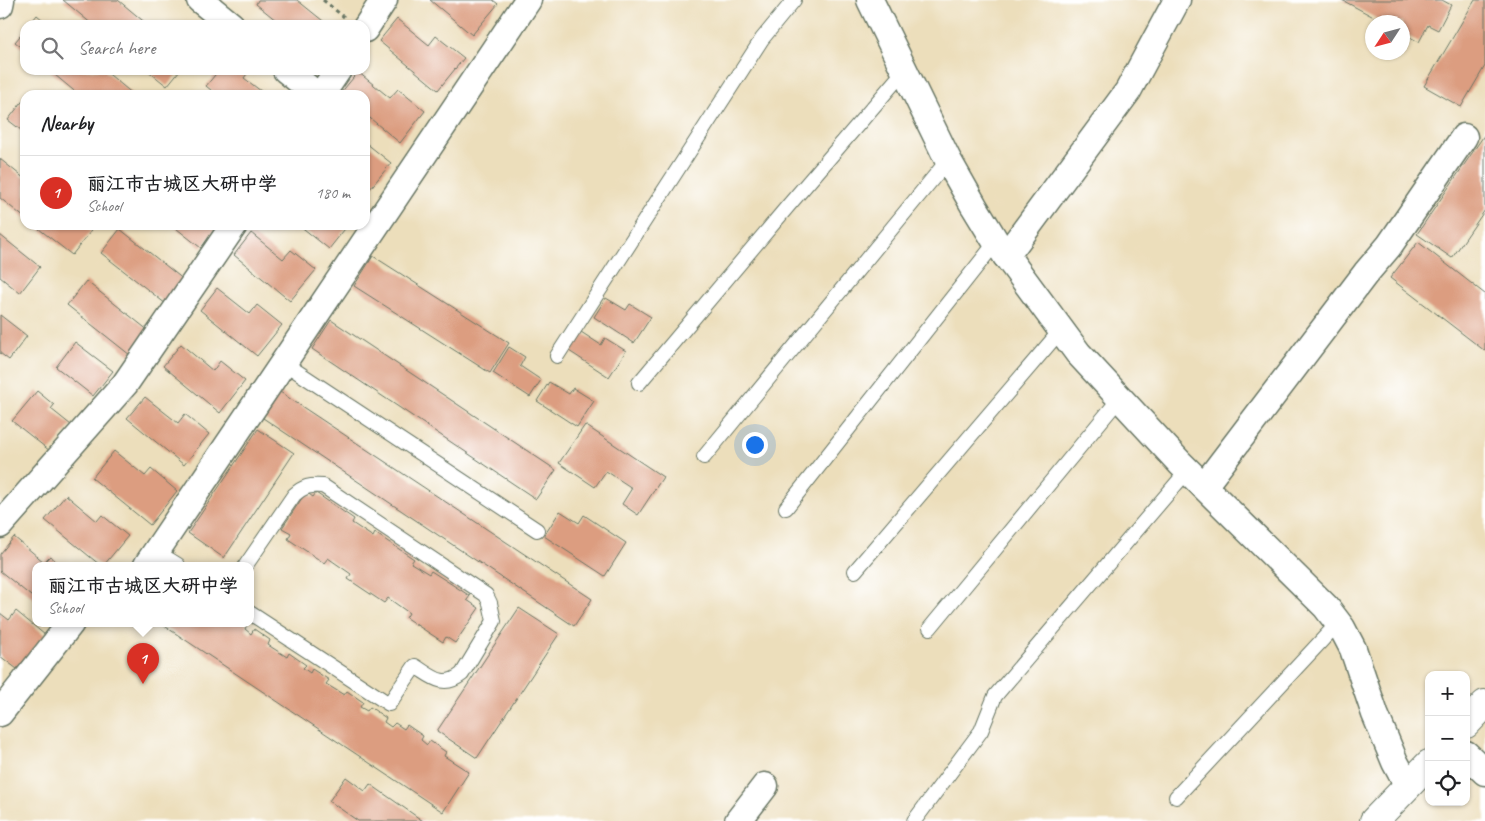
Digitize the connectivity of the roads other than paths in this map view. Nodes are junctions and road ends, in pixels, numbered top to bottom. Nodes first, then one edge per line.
1 (1, 0) edge
2 (200, 0) edge
3 (384, 0) edge
4 (528, 0) edge
5 (794, 0) edge
6 (870, 0) edge
7 (1177, 0) edge
8 (0, 5) edge
9 (225, 20) edge
10 (362, 20) edge
11 (904, 71) junction
12 (292, 75) edge
13 (335, 75) edge
14 (311, 90) edge
15 (324, 90) edge
16 (1464, 137) dead end
17 (948, 160) junction
18 (231, 230) edge
19 (1001, 249) junction
20 (1061, 330) junction
21 (557, 356) dead end
22 (284, 363) junction
23 (639, 383) dead end
24 (1120, 398) junction
25 (704, 457) dead end
26 (1196, 478) junction
27 (786, 508) dead end
28 (0, 525) edge
29 (537, 530) dead end
30 (160, 561) edge
31 (248, 562) edge
32 (855, 571) dead end
33 (254, 616) edge
34 (1338, 624) junction
35 (69, 627) edge
36 (930, 628) dead end
37 (1485, 704) edge
38 (0, 713) edge
39 (1470, 720) edge
40 (1470, 758) edge
41 (1425, 768) edge
42 (1485, 772) edge
43 (765, 786) dead end
44 (1408, 786) junction
45 (1176, 797) dead end
46 (738, 821) edge
47 (914, 821) edge
48 (1374, 821) edge

1 - 8 street
2 - 9 street
3 - 10 street
4 - 22 street
5 - 21 lane
6 - 11 street
7 - 19 street
11 - 17 street
11 - 23 lane
12 - 14 street
13 - 15 street
16 - 26 street
17 - 19 street
17 - 25 lane
18 - 28 street
19 - 20 street
19 - 27 lane
20 - 24 street
20 - 32 lane
22 - 29 lane
22 - 30 street
24 - 26 street
24 - 36 lane
26 - 34 street
26 - 47 lane
31 - 33 lane
34 - 44 street
34 - 45 lane
35 - 38 street
37 - 39 main road
40 - 42 street
41 - 44 main road
43 - 46 street
44 - 48 main road

